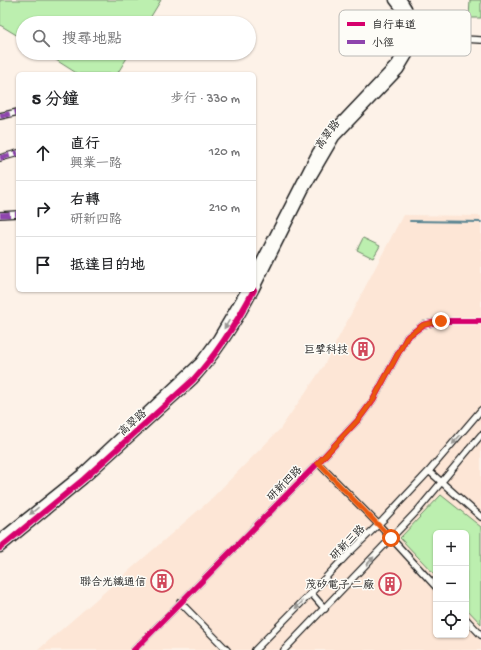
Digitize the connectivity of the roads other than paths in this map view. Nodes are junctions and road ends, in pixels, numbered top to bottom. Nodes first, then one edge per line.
1 (394, 0) edge
2 (402, 0) edge
3 (401, 10) edge
4 (408, 10) edge
5 (471, 40) edge
6 (481, 40) edge
7 (401, 56) edge
8 (407, 56) edge
9 (16, 112) edge
10 (0, 116) edge
11 (16, 154) edge
12 (0, 158) edge
13 (16, 214) edge
14 (0, 215) edge
15 (256, 271) edge
16 (256, 286) edge
17 (245, 292) edge
18 (253, 292) edge
19 (481, 321) edge
20 (481, 410) edge
21 (481, 435) edge
22 (318, 463) junction
23 (429, 471) junction
24 (442, 482) junction
25 (481, 516) edge
26 (379, 525) junction
27 (391, 538) junction
28 (0, 539) edge
29 (0, 548) edge
30 (433, 584) edge
31 (311, 593) junction
32 (180, 602) junction
33 (325, 609) junction
34 (469, 622) edge
35 (481, 635) edge
36 (134, 650) edge
37 (227, 650) edge
38 (255, 650) edge
39 (284, 650) edge

1 - 3 street, 高翠路
2 - 4 street, 高翠路
5 - 6 street
7 - 15 street, 高翠路
8 - 16 street, 高翠路
9 - 10 street
11 - 12 street
13 - 14 street
17 -> 28 street, 高翠路
18 - 29 street, 高翠路
19 - 22 street, 研新四路
20 -> 23 street, 研新三路
21 - 24 street
22 - 26 street
22 - 32 street, 研新四路
23 - 24 street
23 - 26 street, 研新三路
24 - 25 street
24 - 27 street
26 - 27 street
26 - 31 street, 研新三路
27 - 30 street
33 -> 27 street
31 - 33 street
31 -> 38 street, 研新三路
32 - 36 street, 研新四路
32 - 37 street
33 - 39 street
34 - 35 street

